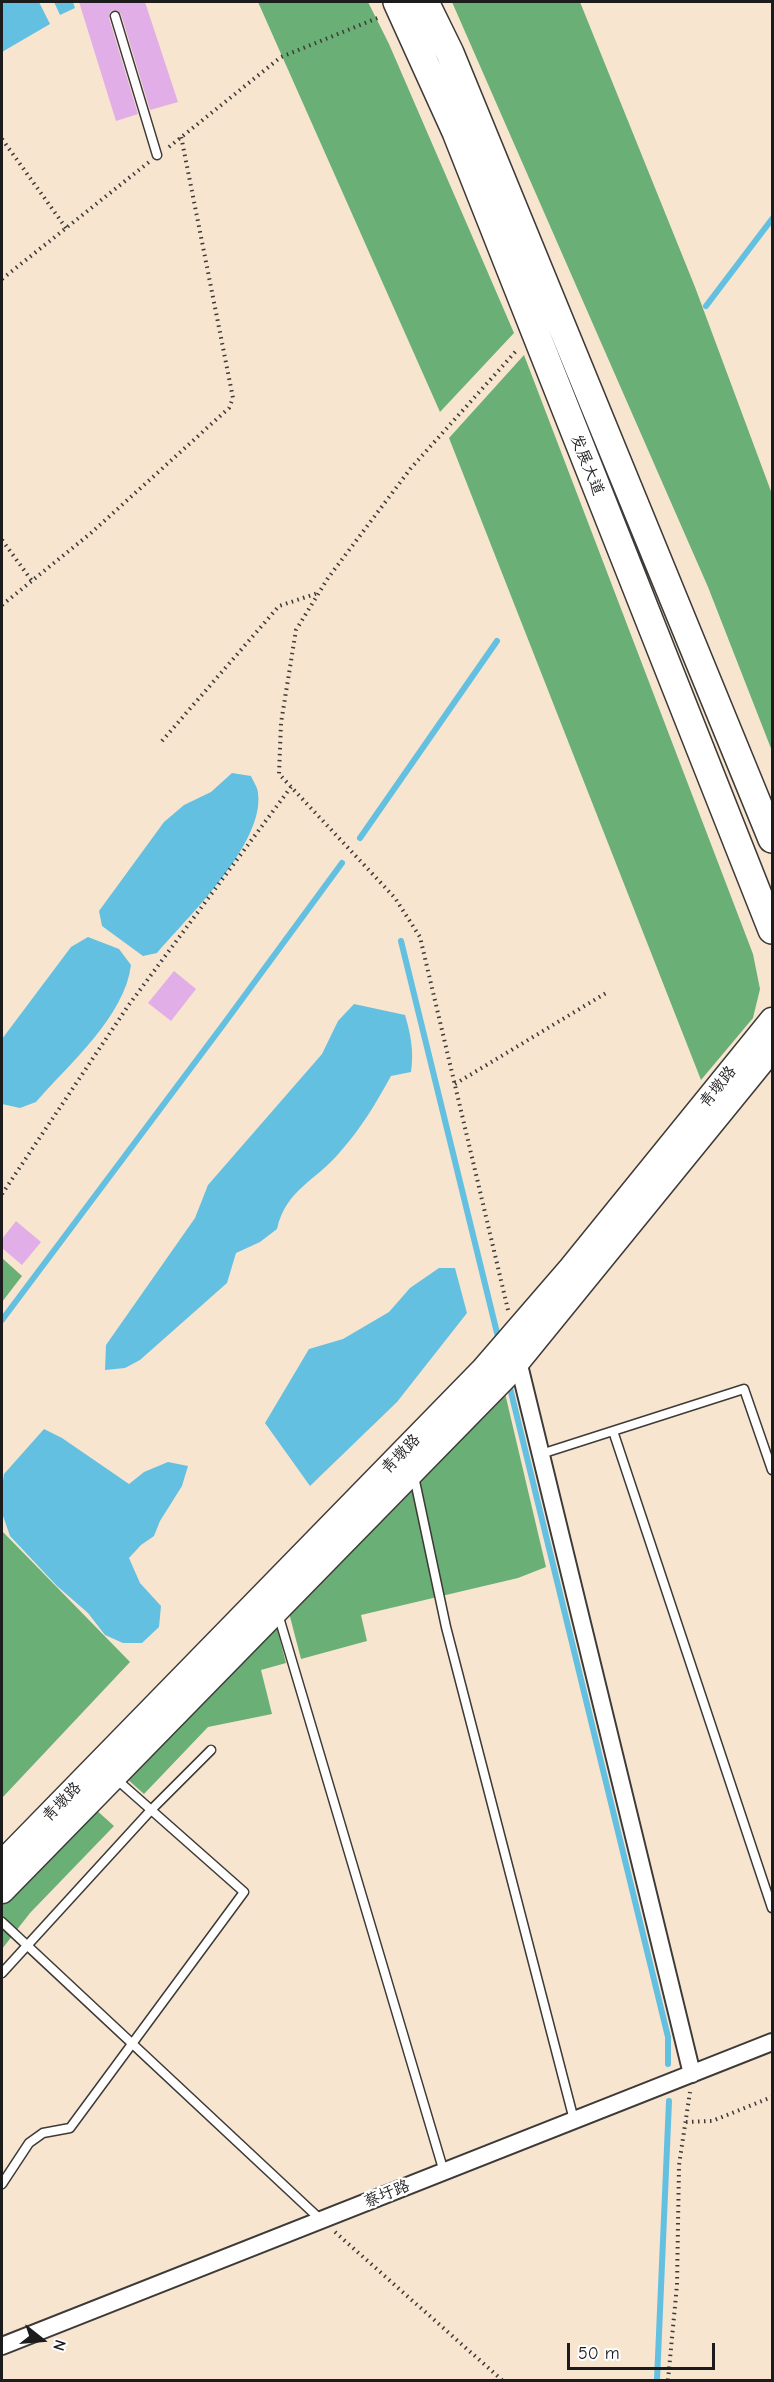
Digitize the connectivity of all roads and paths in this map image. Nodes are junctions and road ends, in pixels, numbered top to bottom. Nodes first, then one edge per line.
1 (407, 4) edge
2 (114, 16) dead end
3 (182, 136) junction
4 (2, 139) edge
5 (158, 155) junction
6 (66, 228) junction
7 (2, 279) edge
8 (534, 332) junction
9 (2, 540) edge
10 (32, 581) junction
11 (319, 593) junction
12 (2, 605) edge
13 (162, 741) dead end
14 (291, 787) junction
15 (772, 839) edge
16 (772, 930) edge
17 (606, 993) dead end
18 (772, 1020) edge
19 (772, 1049) edge
20 (455, 1084) junction
21 (2, 1194) edge
22 (514, 1334) junction
23 (518, 1361) junction
24 (613, 1431) junction
25 (541, 1454) junction
26 (772, 1470) edge
27 (410, 1474) junction
28 (274, 1599) junction
29 (211, 1750) dead end
30 (106, 1771) junction
31 (151, 1810) junction
32 (2, 1863) edge
33 (2, 1891) edge
34 (772, 1908) edge
35 (2, 1922) edge
36 (26, 1946) junction
37 (2, 1973) edge
38 (772, 2042) edge
39 (132, 2045) junction
40 (692, 2073) junction
41 (772, 2097) edge
42 (574, 2120) junction
43 (686, 2122) junction
44 (444, 2172) junction
45 (2, 2184) edge
46 (321, 2220) junction
47 (2, 2346) edge
48 (502, 2380) edge
49 (668, 2380) edge

1 - 3 path
1 - 8 main road, 发展大道
1 - 15 main road, 发展大道
2 - 5 lane
3 - 5 path
3 - 10 path
4 - 6 path
5 - 6 path
6 - 7 path
8 - 11 path
8 - 16 main road, 发展大道
9 - 10 path
10 - 12 path
11 - 13 path
11 - 14 path
14 - 20 path
14 - 21 path
17 - 20 path
18 - 22 main road, 青墩路
19 - 23 main road, 青墩路
20 - 22 path
22 - 28 main road, 青墩路
23 - 25 street
23 - 27 main road, 青墩路
24 - 25 lane
24 - 26 lane
24 - 34 lane
25 - 40 street
27 - 28 main road, 青墩路
27 - 42 lane
28 - 30 main road, 青墩路
28 - 44 lane
29 - 31 lane
30 - 31 lane
30 - 32 main road, 青墩路
30 - 33 main road, 青墩路
31 - 36 lane
31 - 39 lane
35 - 36 lane
36 - 37 lane
36 - 39 lane
38 - 40 street, 蔡圩路
39 - 45 lane
39 - 46 lane
40 - 42 street, 蔡圩路
40 - 43 path
41 - 43 path
42 - 44 street, 蔡圩路
43 - 49 path
44 - 46 street, 蔡圩路
46 - 47 street, 蔡圩路
46 - 48 path

